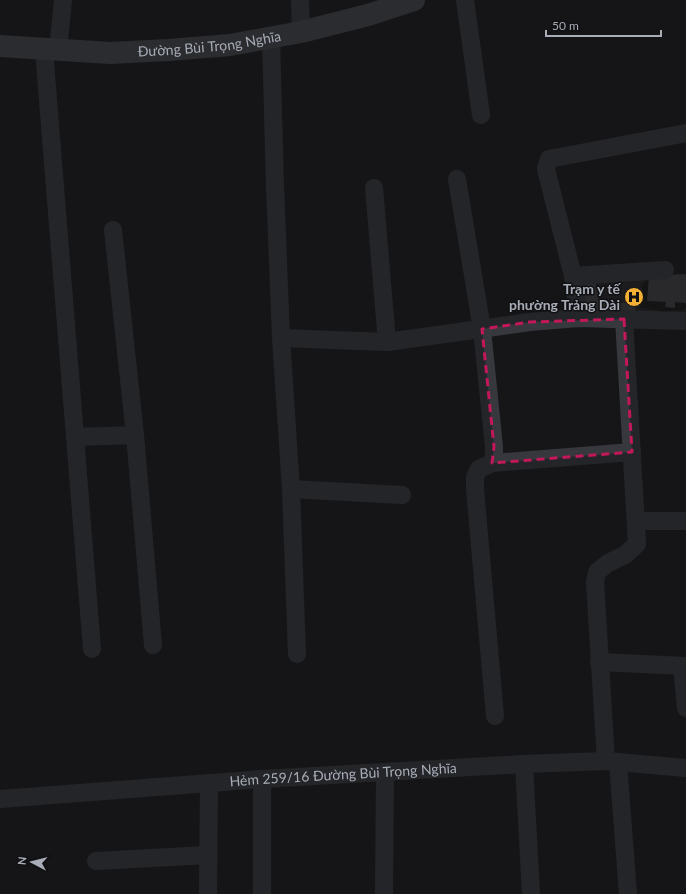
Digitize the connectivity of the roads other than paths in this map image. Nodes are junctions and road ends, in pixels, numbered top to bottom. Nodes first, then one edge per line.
1 (63, 0) edge
2 (300, 0) edge
3 (414, 0) edge
4 (464, 0) edge
5 (301, 32) junction
6 (271, 38) junction
7 (0, 46) edge
8 (51, 50) junction
9 (481, 115) dead end
10 (686, 133) edge
11 (457, 179) dead end
12 (374, 188) dead end
13 (113, 230) dead end
14 (665, 270) dead end
15 (573, 276) junction
16 (579, 318) junction
17 (624, 319) junction
18 (686, 321) edge
19 (482, 329) junction
20 (281, 338) junction
21 (387, 342) junction
22 (135, 435) junction
23 (75, 437) junction
24 (632, 452) junction
25 (492, 463) junction
26 (291, 489) junction
27 (402, 495) dead end
28 (636, 521) junction
29 (686, 521) edge
30 (153, 645) dead end
31 (92, 649) dead end
32 (297, 654) dead end
33 (599, 662) junction
34 (684, 666) edge
35 (686, 708) edge
36 (495, 716) dead end
37 (612, 762) junction
38 (524, 764) junction
39 (686, 768) edge
40 (385, 773) junction
41 (262, 779) junction
42 (209, 782) junction
43 (0, 799) edge
44 (208, 854) junction
45 (96, 861) dead end
46 (208, 894) edge
47 (262, 894) edge
48 (384, 894) edge
49 (531, 894) edge
50 (628, 894) edge

1 - 8 street
2 - 5 street
3 - 5 street, Đường Bùi Trọng Nghĩa
4 - 9 street
5 - 6 street, Đường Bùi Trọng Nghĩa
6 - 8 street, Đường Bùi Trọng Nghĩa
6 - 20 street
7 - 8 street, Đường Bùi Trọng Nghĩa
8 - 23 street
10 - 15 street
11 - 19 street
12 - 21 street
13 - 22 street
14 - 15 street
15 - 16 street
16 - 17 street
16 - 19 street
17 - 18 street
17 - 24 street
19 - 21 street
19 - 25 street
20 - 21 street
20 - 26 street
22 - 23 street
22 - 30 street
23 - 31 street
24 - 25 street
24 - 28 street
25 - 36 street
26 - 27 street
26 - 32 street
28 - 29 street
28 - 33 street
33 - 34 street
33 - 37 street
34 - 35 street
37 - 38 street, Hẻm 259/16 Đường Bùi Trọng Nghĩa
37 - 39 street, Hẻm 259/16 Đường Bùi Trọng Nghĩa
37 - 50 street
38 - 40 street, Hẻm 259/16 Đường Bùi Trọng Nghĩa
38 - 49 street
40 - 41 street, Hẻm 259/16 Đường Bùi Trọng Nghĩa
40 - 48 street
41 - 42 street, Hẻm 259/16 Đường Bùi Trọng Nghĩa
41 - 47 street
42 - 43 street, Hẻm 259/16 Đường Bùi Trọng Nghĩa
42 - 44 street
44 - 45 street
44 - 46 street

